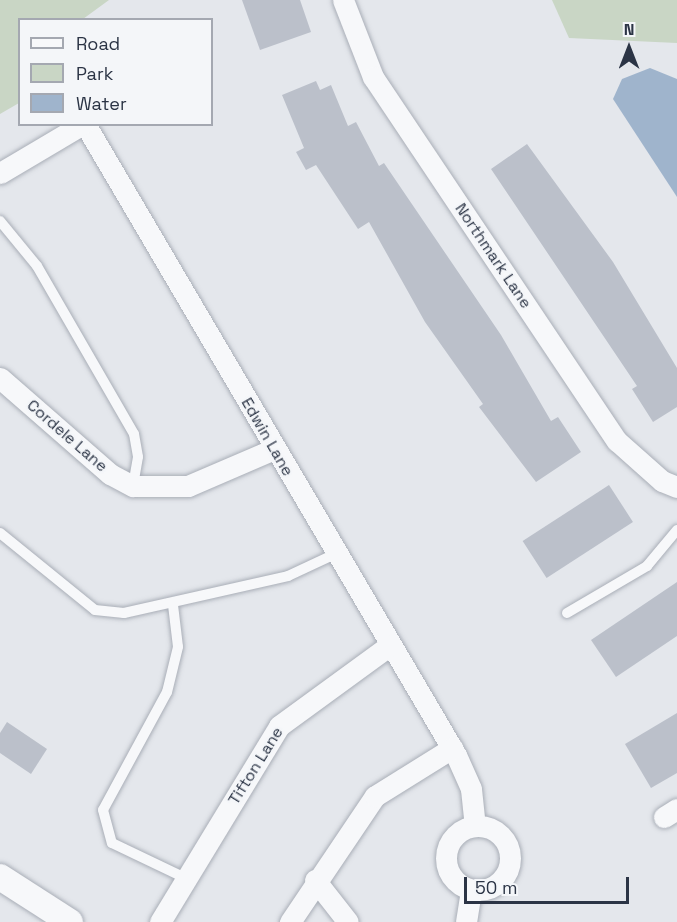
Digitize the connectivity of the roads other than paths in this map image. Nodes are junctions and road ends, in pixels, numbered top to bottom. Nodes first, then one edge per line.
1 (343, 0) edge
2 (80, 126) edge
3 (85, 126) edge
4 (0, 172) edge
5 (0, 221) edge
6 (0, 378) edge
7 (274, 449) junction
8 (133, 486) junction
9 (677, 487) edge
10 (677, 530) edge
11 (0, 533) edge
12 (335, 554) junction
13 (172, 604) junction
14 (567, 613) dead end
15 (390, 645) junction
16 (452, 748) junction
17 (476, 826) junction
18 (0, 876) edge
19 (187, 879) junction
20 (315, 880) junction
21 (471, 891) junction
22 (70, 922) edge
23 (160, 922) edge
24 (290, 922) edge
25 (348, 922) edge
26 (466, 922) edge

1 - 9 street, Northmark Lane
2 - 4 street
3 - 7 street, Edwin Lane
5 - 8 lane
6 - 8 street, Cordele Lane
7 - 8 street, Cordele Lane
7 - 12 street, Edwin Lane
10 - 14 lane
11 - 13 lane
12 - 13 lane
12 - 15 street, Edwin Lane
13 - 19 lane
15 - 16 street, Edwin Lane
15 - 19 street, Tifton Lane
16 - 17 street, Edwin Lane
16 - 20 street
17 - 21 street
17 - 21 street
18 - 22 street
19 - 23 street, Tifton Lane
20 - 24 street
20 - 25 street
21 - 26 street

